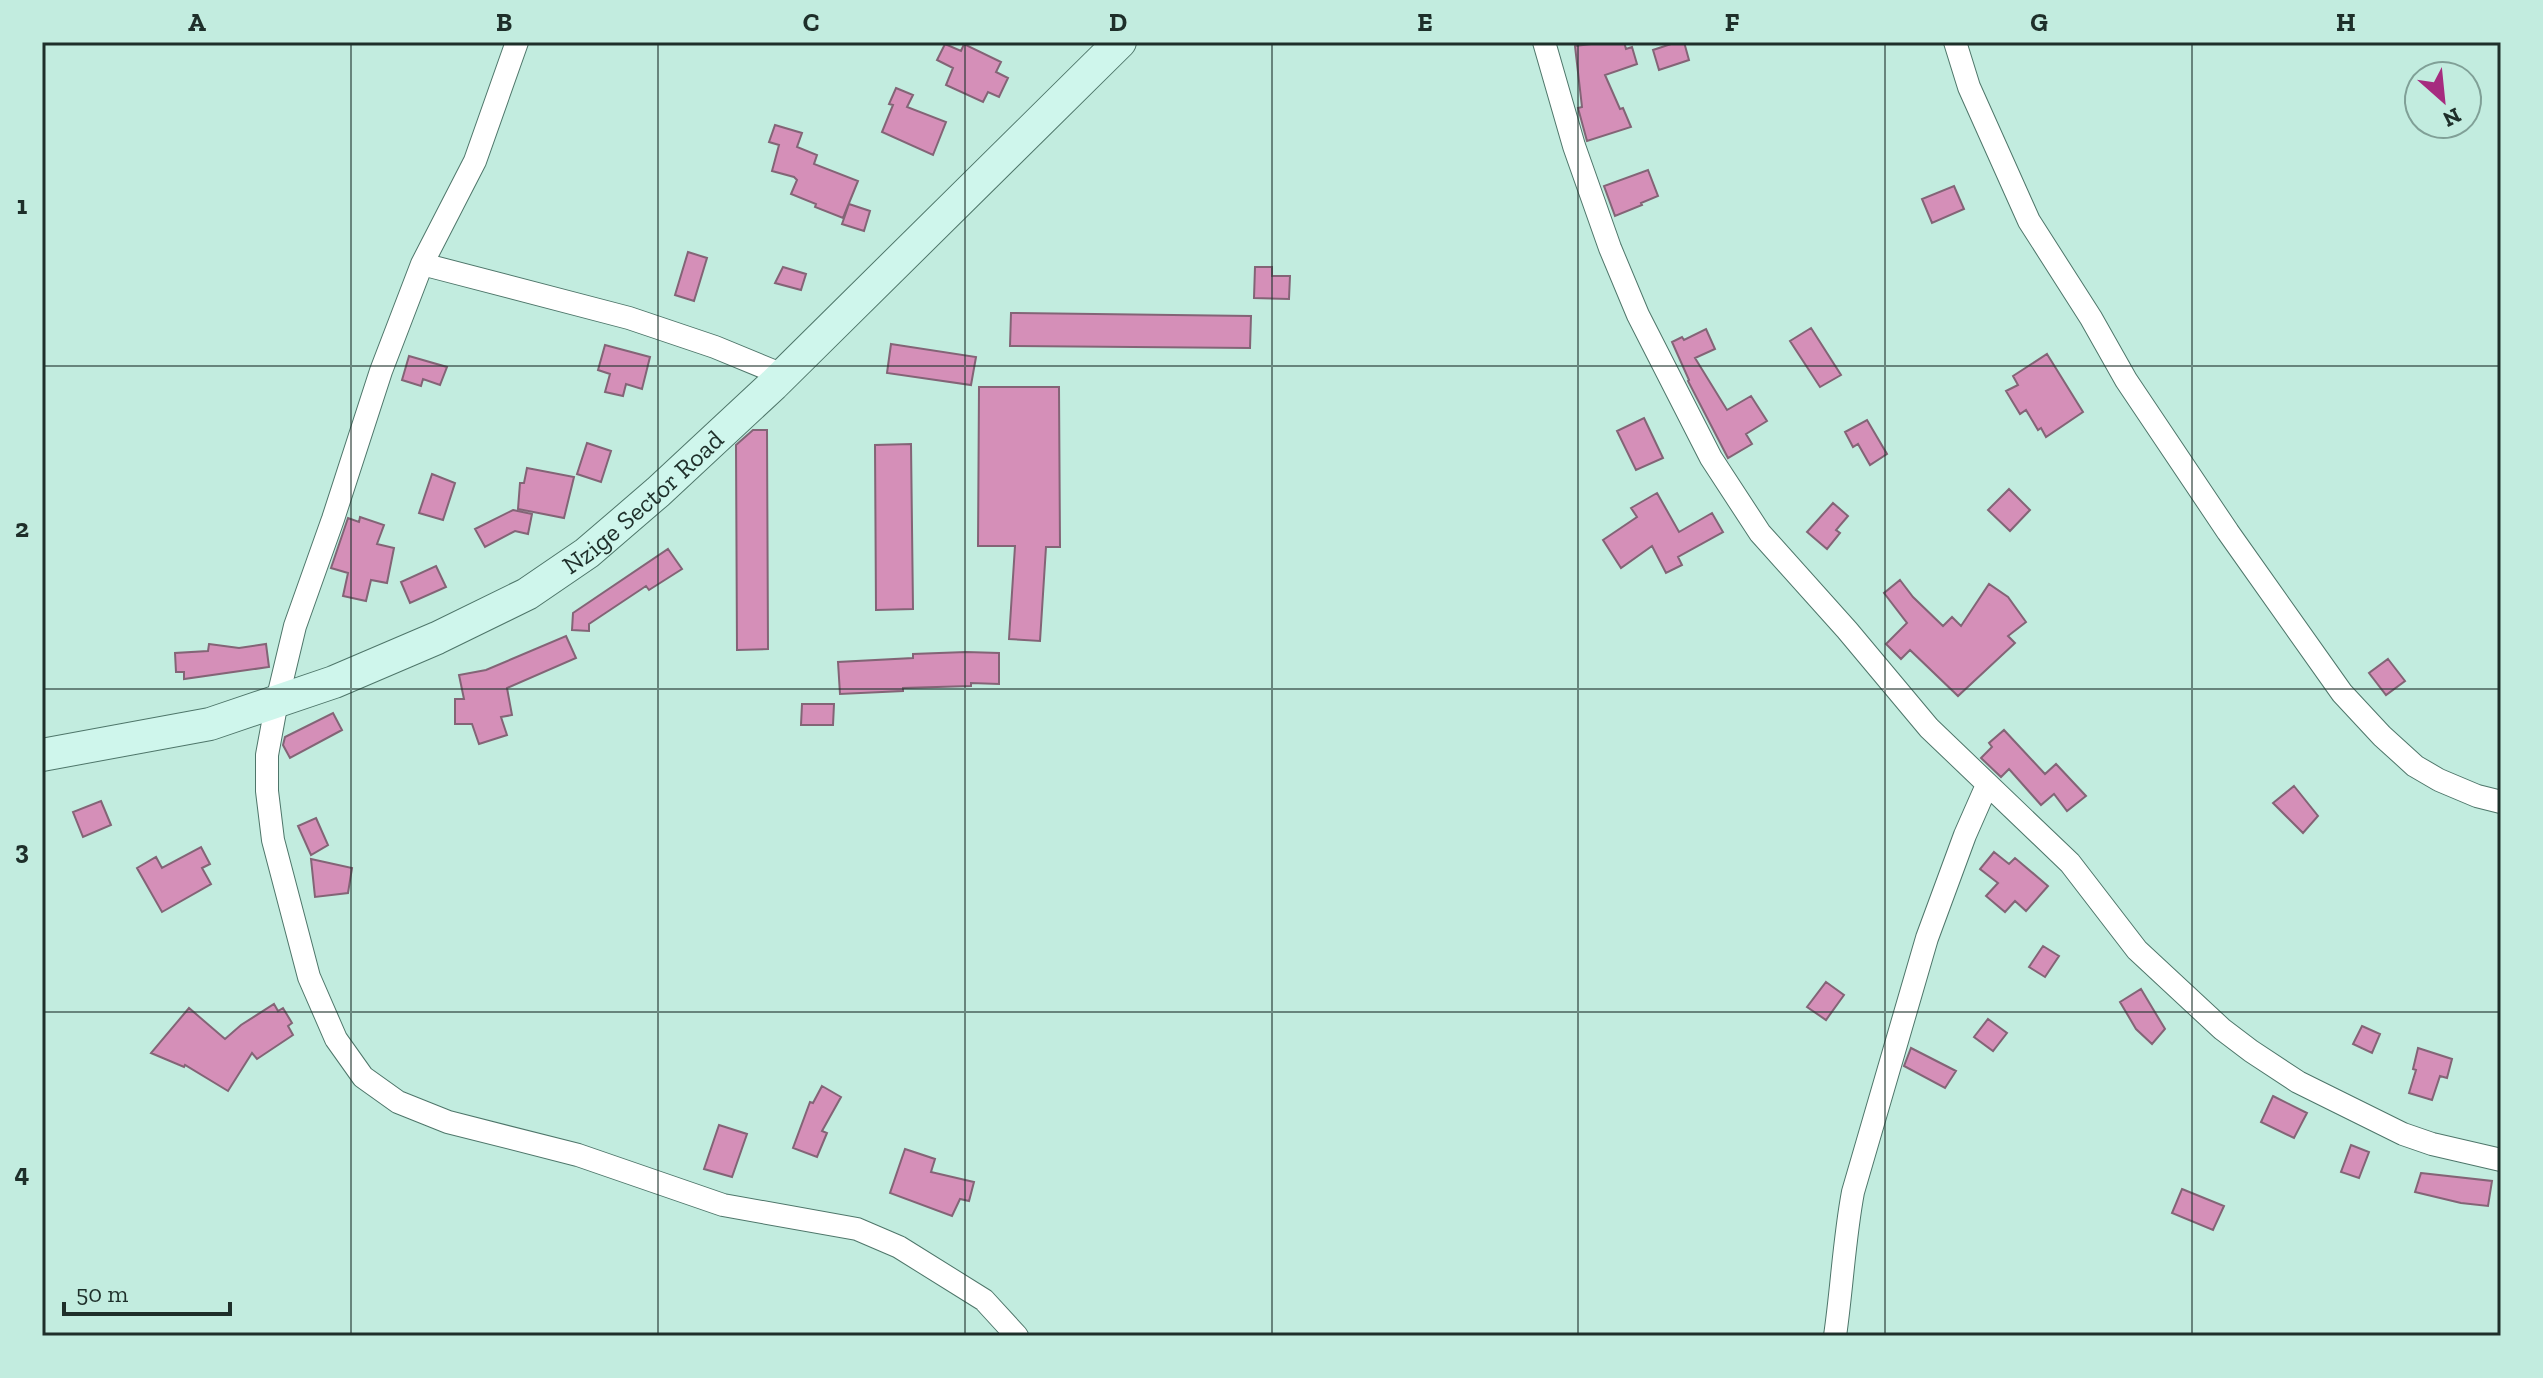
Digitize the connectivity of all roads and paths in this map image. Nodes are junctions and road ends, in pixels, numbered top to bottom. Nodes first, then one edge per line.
1 (517, 42) edge
2 (1120, 42) edge
3 (1544, 42) edge
4 (1955, 42) edge
5 (422, 264) junction
6 (783, 375) junction
7 (277, 701) junction
8 (42, 755) edge
9 (1987, 785) junction
10 (2501, 802) edge
11 (2501, 1160) edge
12 (1017, 1336) edge
13 (1835, 1336) edge

1 - 5 street
2 - 6 main road, Nzige Sector Road
3 - 9 street
4 - 10 street
5 - 6 street
5 - 7 street
6 - 7 main road, Nzige Sector Road
7 - 8 main road, Nzige Sector Road
7 - 12 street
9 - 11 street
9 - 13 street

